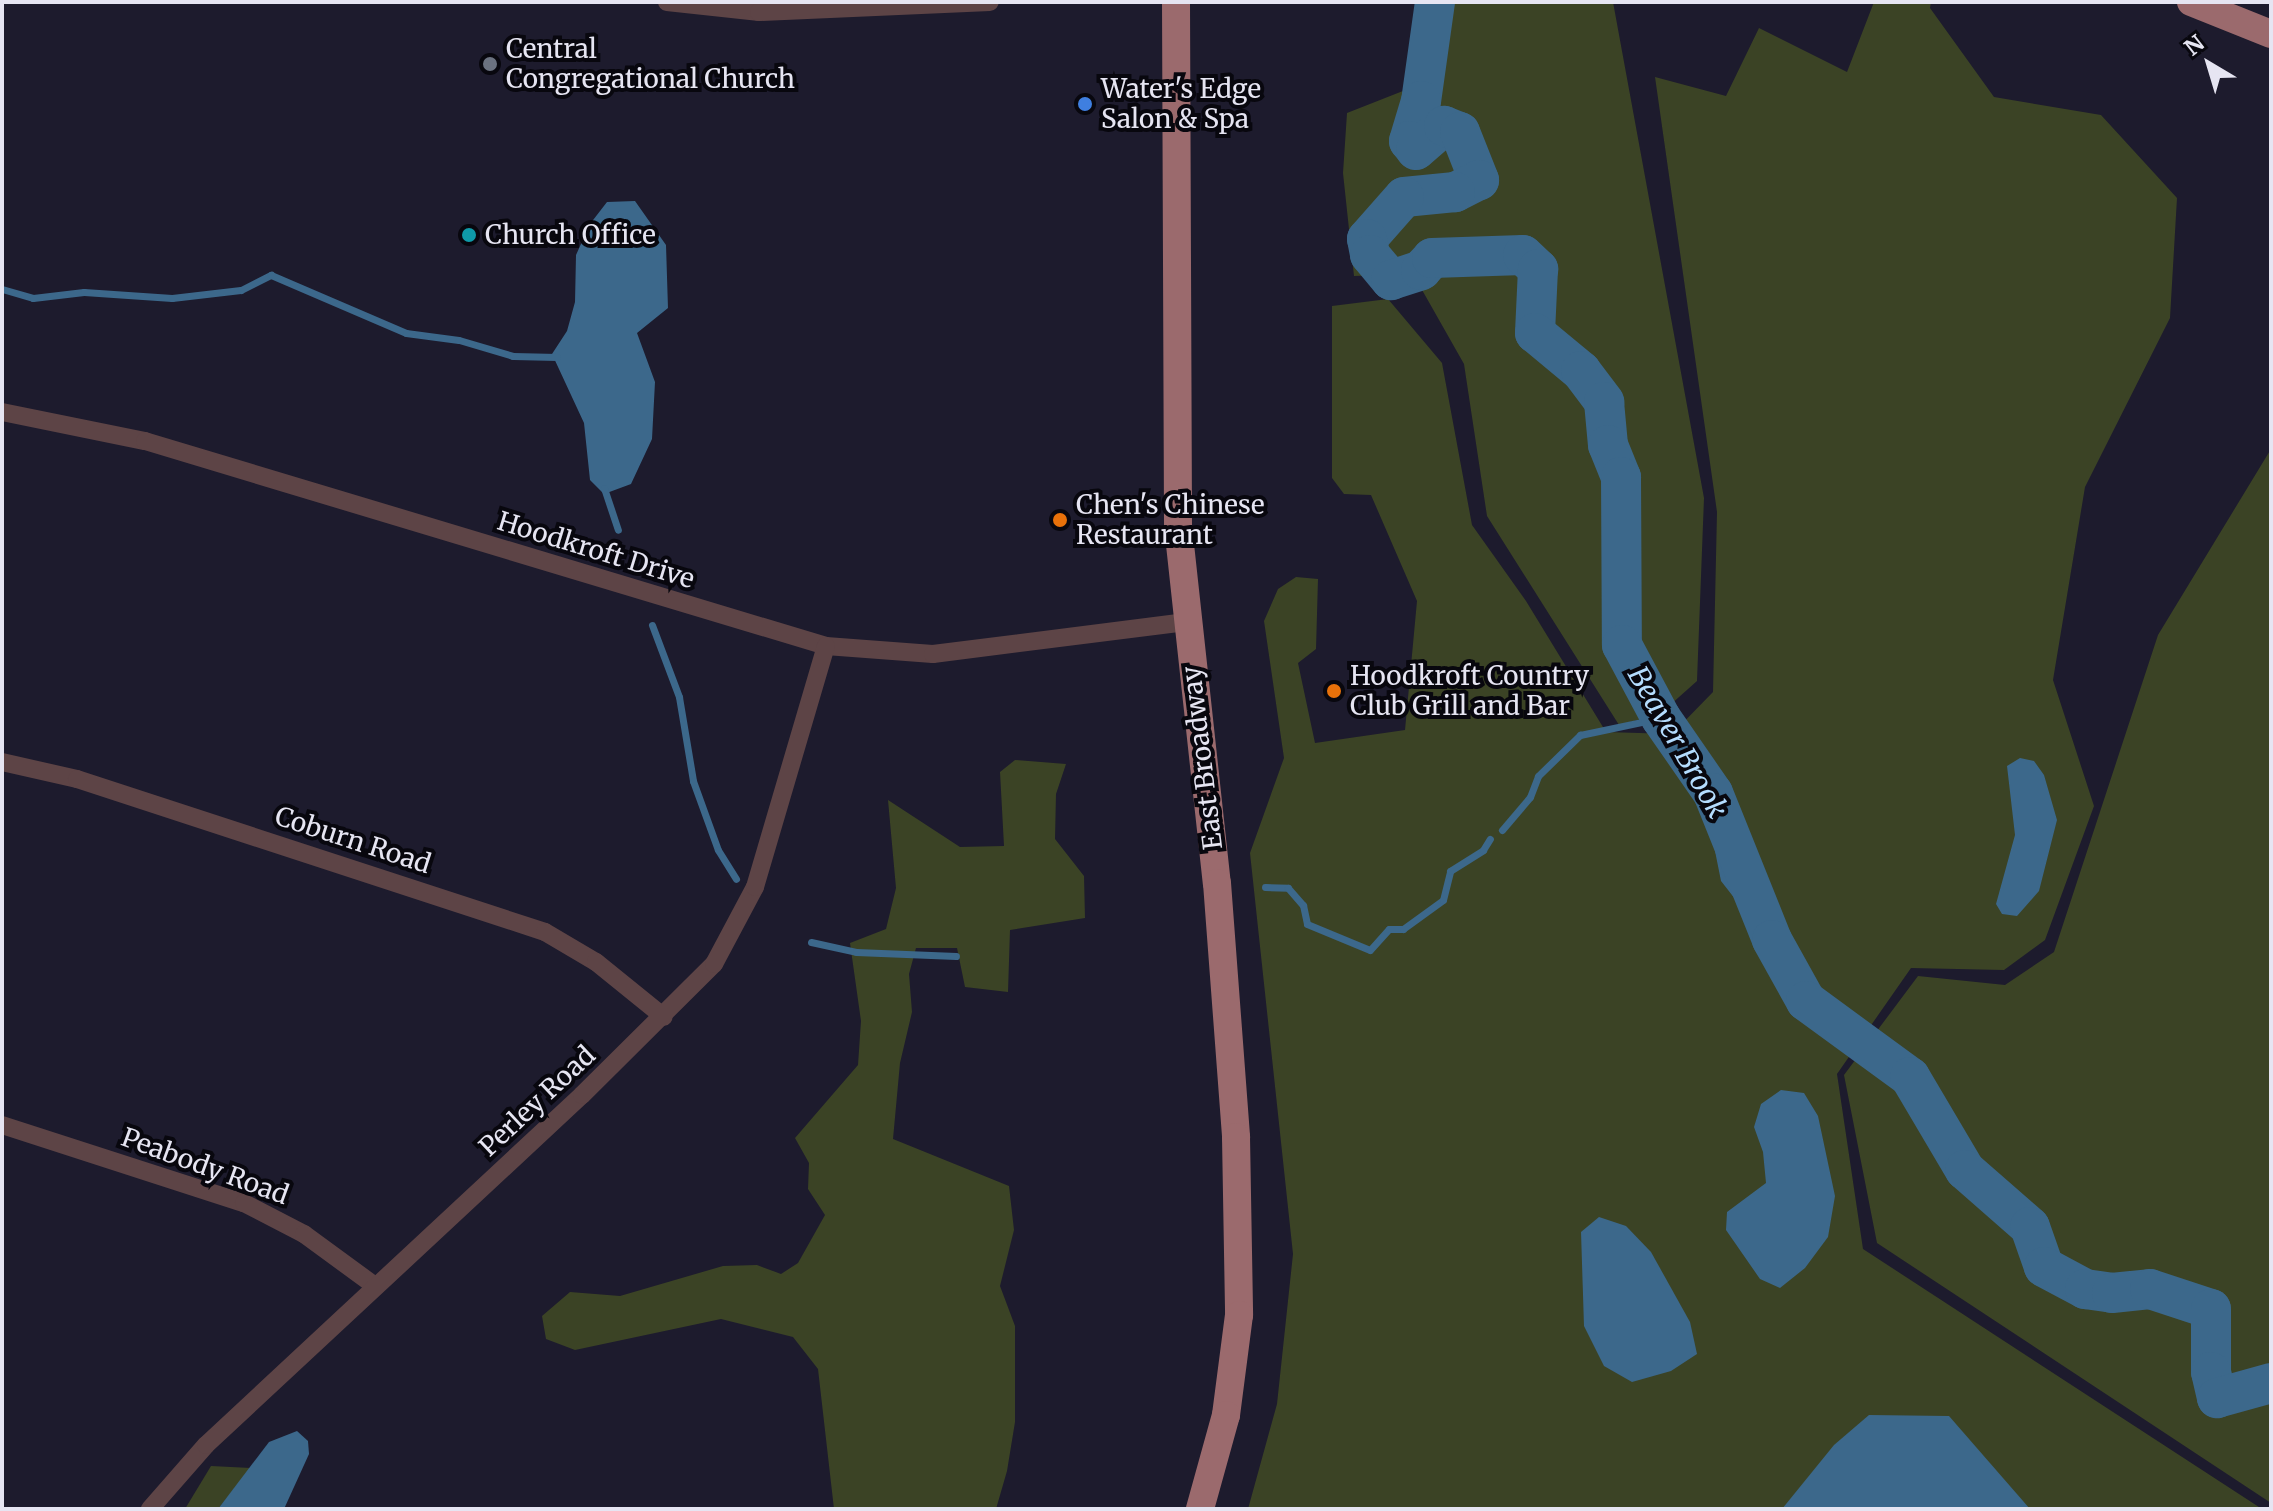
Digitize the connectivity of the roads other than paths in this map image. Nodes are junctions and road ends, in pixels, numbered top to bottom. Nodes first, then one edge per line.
1 (667, 2) edge
2 (990, 2) edge
3 (1176, 2) edge
4 (2191, 2) edge
5 (2271, 34) edge
6 (2, 412) edge
7 (1186, 622) junction
8 (826, 646) junction
9 (2, 762) edge
10 (664, 1017) junction
11 (2, 1125) edge
12 (375, 1286) junction
13 (150, 1509) edge
14 (1200, 1509) edge

1 - 2 street
3 - 7 main road, East Broadway
4 - 5 main road
6 - 8 street, Hoodkroft Drive
7 - 8 street, Hoodkroft Drive
7 - 14 main road, East Broadway
8 - 10 street, Perley Road
9 - 10 street, Coburn Road
10 - 12 street, Perley Road
11 - 12 street, Peabody Road
12 - 13 street, Perley Road

